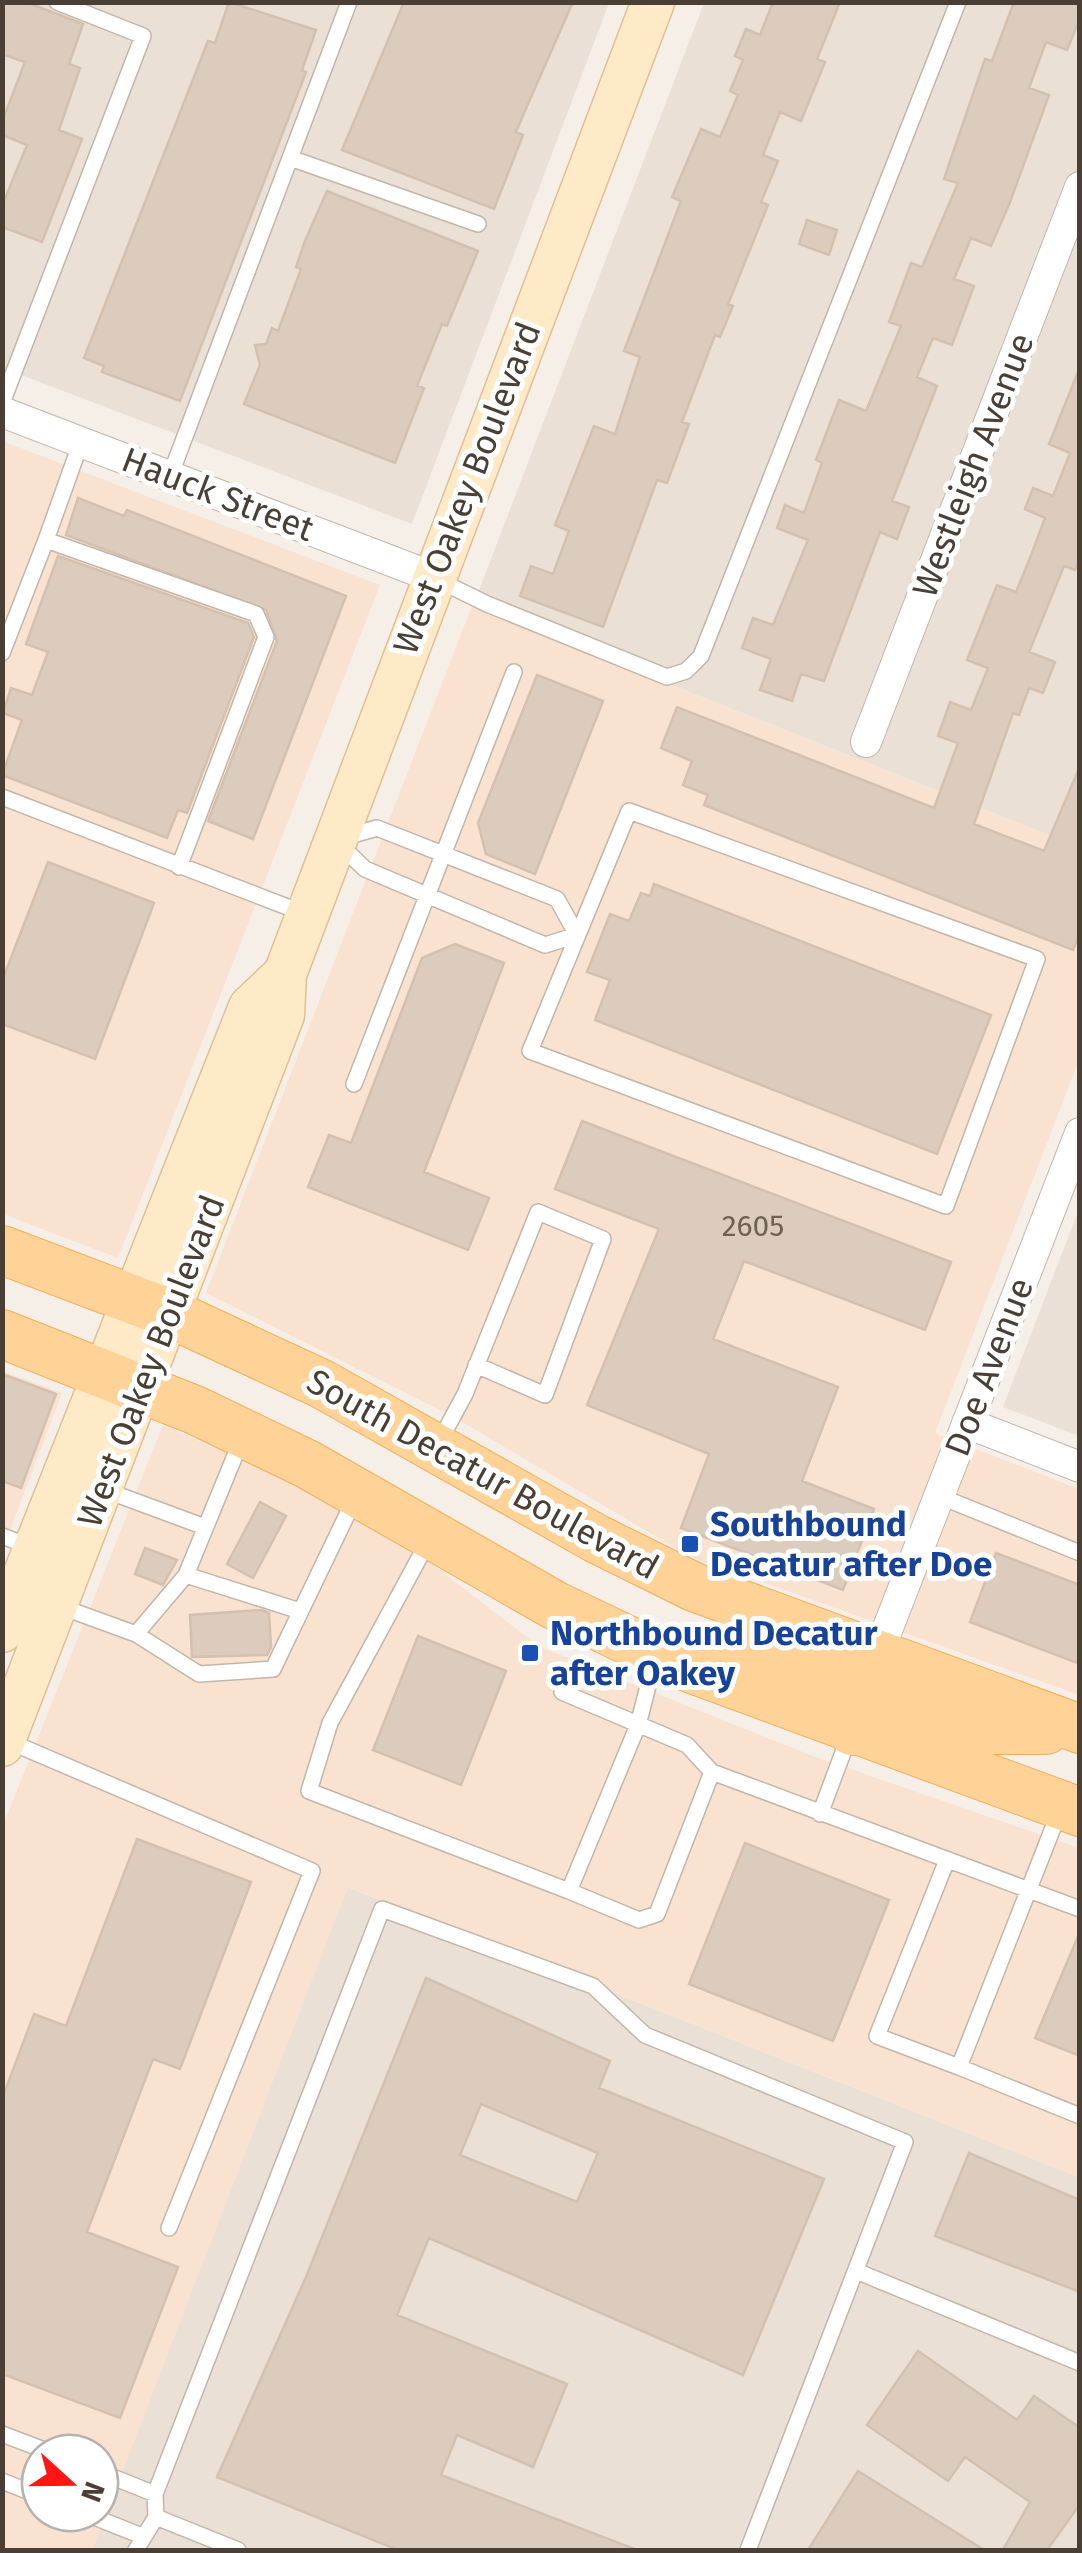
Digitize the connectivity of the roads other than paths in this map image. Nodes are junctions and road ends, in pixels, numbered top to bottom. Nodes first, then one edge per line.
1 (57, 2) edge
2 (348, 2) edge
3 (653, 2) edge
4 (958, 2) edge
5 (290, 158) junction
6 (1080, 187) edge
7 (478, 224) dead end
8 (2, 402) edge
9 (2, 412) edge
10 (81, 442) junction
11 (170, 476) junction
12 (46, 540) junction
13 (433, 577) junction
14 (2, 653) edge
15 (514, 672) dead end
16 (866, 742) dead end
17 (2, 798) edge
18 (335, 840) junction
19 (442, 854) junction
20 (178, 867) junction
21 (426, 895) junction
22 (307, 914) junction
23 (577, 934) junction
24 (354, 1084) dead end
25 (1080, 1134) edge
26 (2, 1250) edge
27 (151, 1307) junction
28 (2, 1334) edge
29 (476, 1364) junction
30 (122, 1380) junction
31 (967, 1423) junction
32 (244, 1434) junction
33 (436, 1448) junction
34 (1080, 1467) edge
35 (102, 1488) junction
36 (357, 1492) junction
37 (939, 1496) junction
38 (205, 1527) junction
39 (432, 1535) junction
40 (18, 1543) edge
41 (1080, 1554) edge
42 (186, 1575) junction
43 (57, 1605) junction
44 (300, 1611) junction
45 (2, 1631) edge
46 (136, 1634) junction
47 (656, 1654) junction
48 (877, 1656) junction
49 (562, 1692) dead end
50 (638, 1725) junction
51 (1080, 1730) edge
52 (852, 1731) junction
53 (4, 1742) edge
54 (712, 1772) junction
55 (1071, 1809) edge
56 (820, 1814) junction
57 (946, 1860) junction
58 (569, 1890) junction
59 (1026, 1892) junction
60 (1080, 1908) edge
61 (960, 2068) junction
62 (1080, 2116) edge
63 (169, 2228) dead end
64 (856, 2271) junction
65 (1080, 2363) edge
66 (120, 2480) edge
67 (155, 2494) junction
68 (156, 2517) junction
69 (139, 2543) edge
70 (238, 2550) edge
71 (748, 2550) edge

1 - 8 lane
2 - 5 lane
3 - 13 main road, West Oakey Boulevard
4 - 13 lane
5 - 7 lane
5 - 11 lane
6 - 16 street, Westleigh Avenue
9 - 10 street, Hauck Street
10 - 11 street, Hauck Street
10 - 12 lane
11 - 13 street, Hauck Street
12 - 14 lane
12 - 20 lane
13 - 18 main road, West Oakey Boulevard
15 - 19 lane
17 - 20 lane
18 - 19 lane
18 - 21 lane
18 - 22 main road, West Oakey Boulevard
19 - 21 lane
19 - 23 lane
20 - 22 lane
21 - 23 lane
21 - 24 lane
22 - 27 main road, West Oakey Boulevard
23 - 23 lane
25 - 31 street, Doe Avenue
26 - 27 main road, South Decatur Boulevard
27 - 30 main road, West Oakey Boulevard
27 - 33 main road, South Decatur Boulevard
28 - 30 main road
29 - 29 lane
29 - 33 lane
30 - 32 main road
30 - 35 main road, West Oakey Boulevard
30 - 40 main road, West Oakey Boulevard
31 - 34 street
31 - 37 street, Doe Avenue
32 - 36 main road
32 - 38 lane
33 - 48 main road, South Decatur Boulevard
35 - 38 lane
35 - 43 main road, West Oakey Boulevard
36 - 39 main road
36 - 44 lane
37 - 41 lane
37 - 48 street, Doe Avenue
38 - 42 lane
39 - 47 main road
39 - 58 lane
40 - 45 main road, West Oakey Boulevard
42 - 44 lane
42 - 46 lane
43 - 46 lane
43 - 53 main road, West Oakey Boulevard
44 - 46 lane
47 - 48 main road
47 - 50 lane
47 - 52 main road
48 - 51 main road, South Decatur Boulevard
49 - 50 lane
50 - 54 lane
50 - 58 lane
51 - 52 main road
52 - 55 main road
52 - 56 lane
53 - 63 lane
54 - 56 lane
54 - 58 lane
55 - 59 lane
56 - 57 lane
57 - 59 lane
57 - 61 lane
59 - 60 lane
59 - 61 lane
61 - 62 lane
64 - 65 lane
64 - 67 lane
64 - 71 lane
66 - 67 lane
67 - 68 lane
68 - 69 lane
68 - 70 lane

